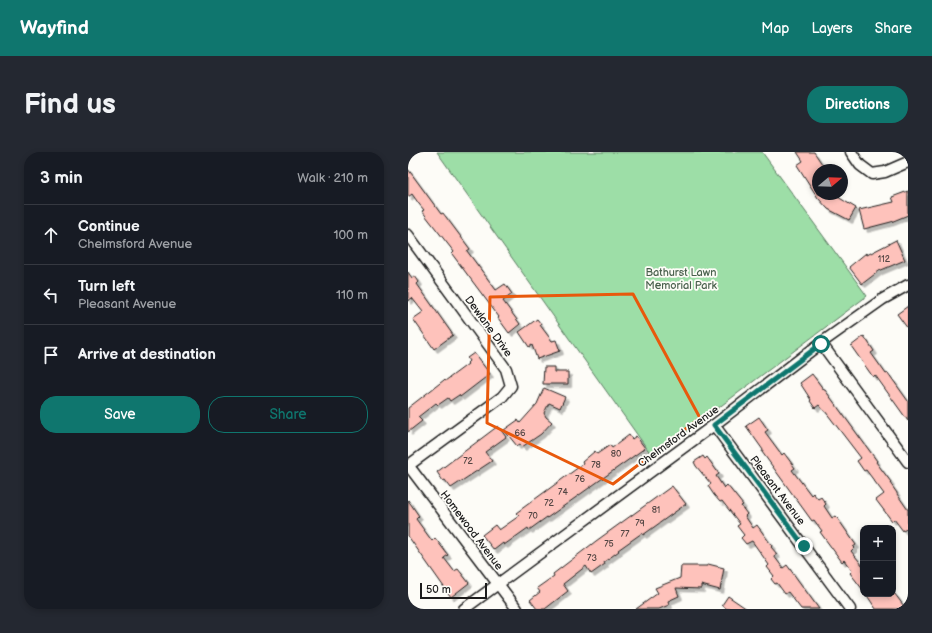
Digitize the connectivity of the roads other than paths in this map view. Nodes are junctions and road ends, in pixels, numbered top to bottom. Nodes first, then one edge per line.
1 (851, 152) edge
2 (908, 162) edge
3 (408, 235) edge
4 (908, 285) edge
5 (821, 344) junction
6 (714, 425) junction
7 (908, 462) edge
8 (408, 465) edge
9 (498, 585) junction
10 (464, 609) edge
11 (517, 609) edge
12 (850, 609) edge

1 - 2 street
3 - 8 street, Dewlane Drive
4 - 5 street, Chelmsford Avenue
5 - 6 street, Chelmsford Avenue
5 - 7 street
6 - 9 street, Chelmsford Avenue
6 - 12 street, Pleasant Avenue
8 - 9 street, Homewood Avenue
9 - 10 street, Chelmsford Avenue
9 - 11 street, Homewood Avenue

